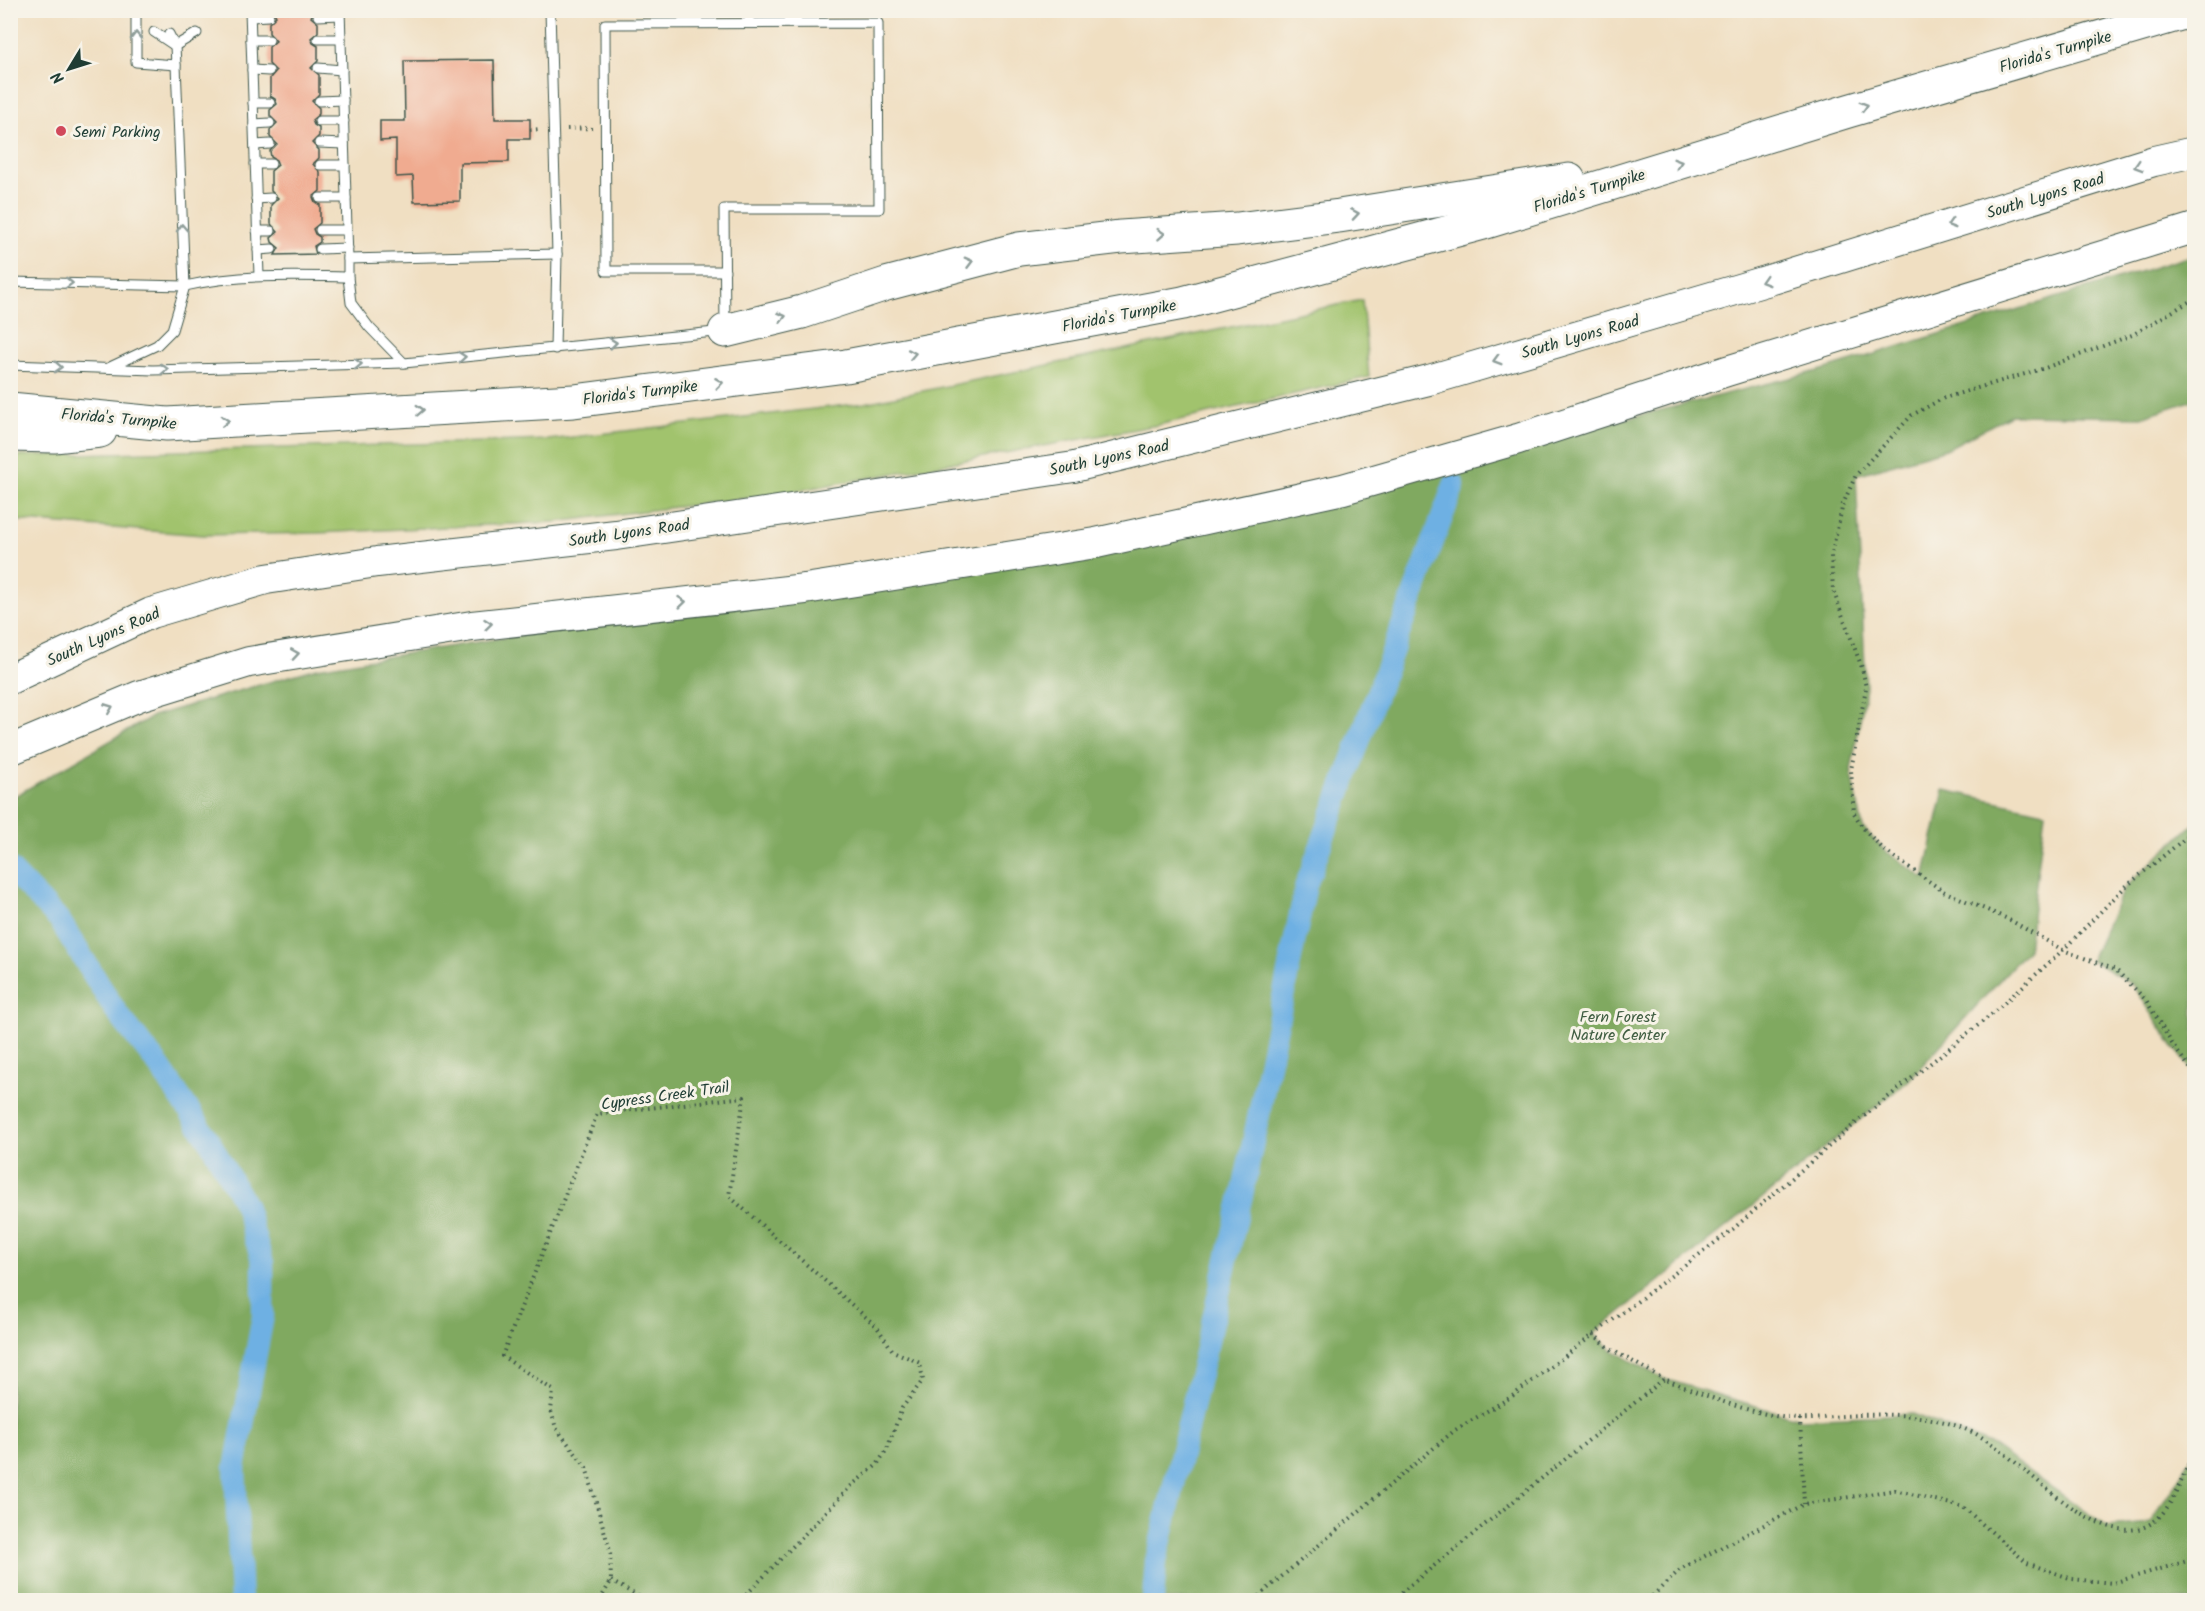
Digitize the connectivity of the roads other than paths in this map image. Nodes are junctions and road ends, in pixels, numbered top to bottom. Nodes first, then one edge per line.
1 (136, 10) edge
2 (550, 10) edge
3 (749, 10) edge
4 (2194, 10) edge
5 (340, 13) edge
6 (251, 14) edge
7 (268, 16) dead end
8 (318, 16) dead end
9 (749, 23) junction
10 (154, 32) dead end
11 (170, 33) dead end
12 (197, 33) dead end
13 (183, 34) dead end
14 (318, 39) dead end
15 (341, 39) junction
16 (251, 40) junction
17 (269, 40) dead end
18 (175, 46) junction
19 (176, 65) junction
20 (318, 68) dead end
21 (252, 70) junction
22 (269, 70) dead end
23 (342, 70) junction
24 (343, 100) junction
25 (319, 101) dead end
26 (253, 103) junction
27 (270, 103) dead end
28 (319, 121) dead end
29 (344, 121) junction
30 (270, 123) dead end
31 (254, 124) junction
32 (319, 143) dead end
33 (270, 144) dead end
34 (344, 144) junction
35 (255, 145) junction
36 (2194, 152) edge
37 (255, 164) junction
38 (271, 164) dead end
39 (320, 165) dead end
40 (345, 165) junction
41 (1622, 181) junction
42 (271, 198) dead end
43 (320, 198) dead end
44 (346, 198) junction
45 (256, 199) junction
46 (2194, 228) edge
47 (320, 230) dead end
48 (347, 230) junction
49 (257, 231) junction
50 (271, 231) dead end
51 (348, 248) junction
52 (272, 249) dead end
53 (321, 249) dead end
54 (258, 250) junction
55 (557, 254) junction
56 (348, 259) junction
57 (725, 270) junction
58 (259, 276) junction
59 (348, 277) junction
60 (10, 282) edge
61 (185, 286) junction
62 (725, 331) junction
63 (555, 349) junction
64 (404, 363) junction
65 (10, 365) edge
66 (105, 369) junction
67 (10, 409) edge
68 (167, 424) junction
69 (10, 435) edge
70 (10, 679) edge
71 (10, 750) edge

19 -> 1 lane
2 - 55 lane
3 - 9 lane
41 -> 4 highway, Florida's Turnpike
5 - 8 lane
5 - 15 lane
6 - 7 lane
6 - 16 lane
9 - 57 lane
9 - 57 lane
10 - 18 lane
11 - 18 lane
12 - 18 lane
13 - 18 lane
14 - 15 lane
15 - 23 lane
16 - 17 lane
16 - 21 lane
18 - 19 lane
61 -> 19 lane
20 - 23 lane
21 - 22 lane
21 - 26 lane
23 - 24 lane
24 - 25 lane
24 - 29 lane
26 - 27 lane
26 - 31 lane
28 - 29 lane
29 - 34 lane
30 - 31 lane
31 - 35 lane
32 - 34 lane
33 - 35 lane
34 - 40 lane
35 - 37 lane
36 -> 70 main road, South Lyons Road
37 - 38 lane
37 - 45 lane
39 - 40 lane
40 - 44 lane
62 -> 41 highway
68 -> 41 highway, Florida's Turnpike
42 - 45 lane
43 - 44 lane
44 - 48 lane
45 - 49 lane
71 -> 46 main road
47 - 48 lane
48 - 51 lane
49 - 50 lane
49 - 54 lane
51 - 53 lane
51 - 56 lane
52 - 54 lane
54 - 58 lane
55 - 56 lane
55 - 63 lane
56 - 59 lane
57 - 62 lane
58 - 59 lane
58 - 61 lane
59 - 64 lane
60 -> 61 lane
61 - 66 lane
63 -> 62 lane
64 -> 63 lane
66 -> 64 lane
65 -> 66 lane
67 - 68 highway, Florida's Turnpike
68 - 69 highway

